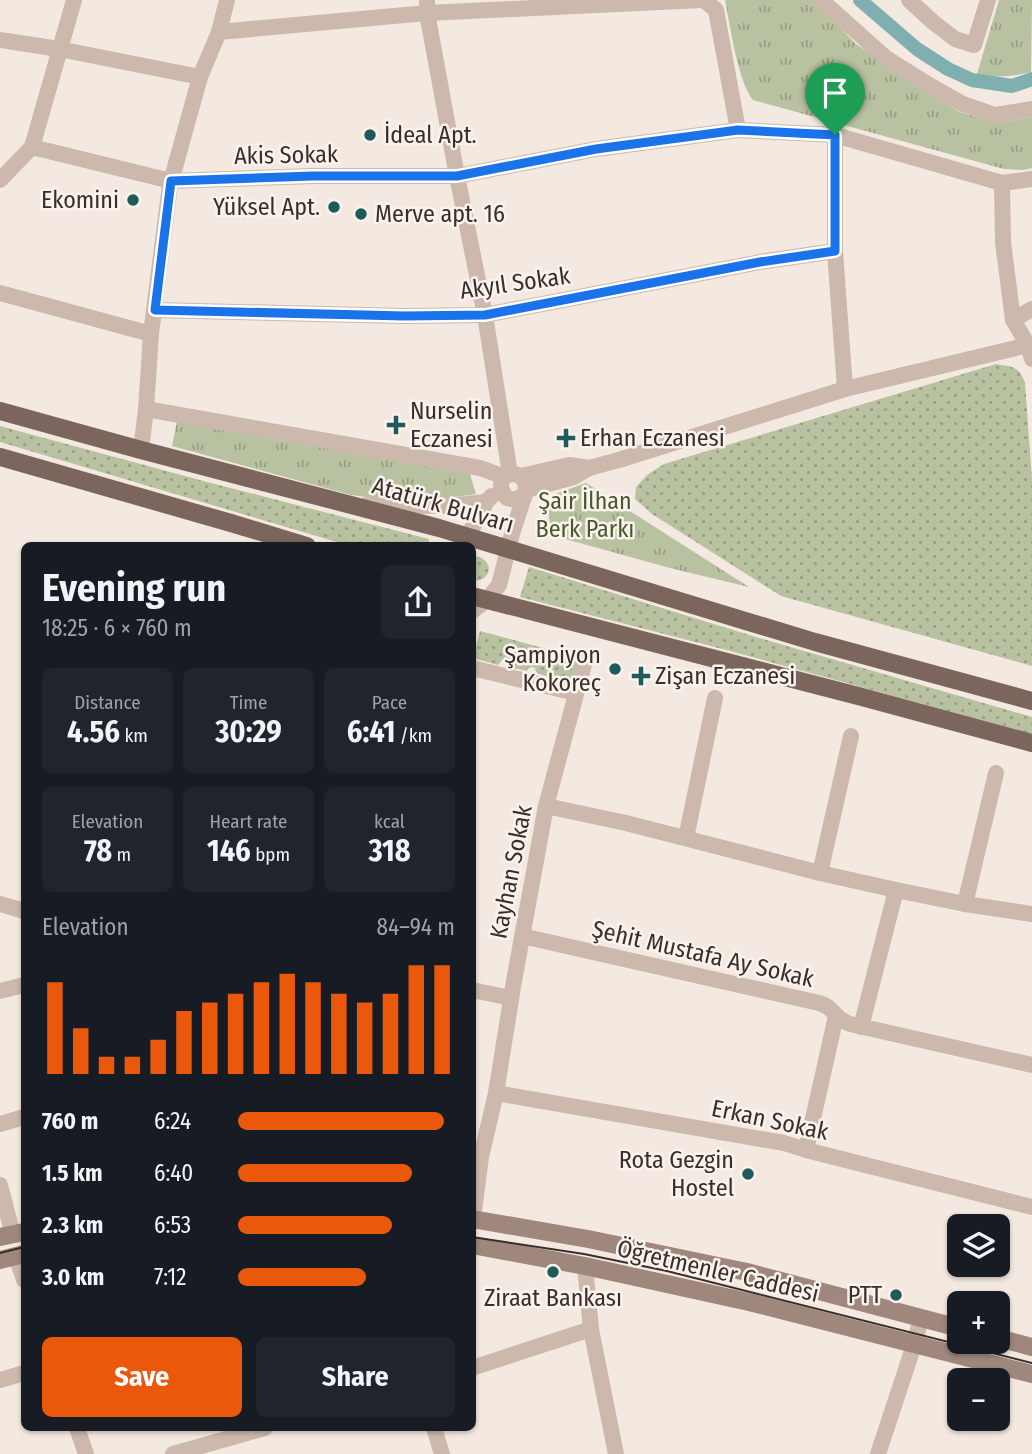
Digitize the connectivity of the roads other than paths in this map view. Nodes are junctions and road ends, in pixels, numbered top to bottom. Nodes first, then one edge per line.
1 (74, 0) edge
2 (227, 0) edge
3 (703, 0) edge
4 (821, 0) edge
5 (909, 0) edge
6 (988, 0) edge
7 (427, 7) edge
8 (219, 32) junction
9 (0, 40) edge
10 (59, 49) junction
11 (200, 77) junction
12 (1032, 109) edge
13 (738, 130) junction
14 (835, 135) junction
15 (32, 147) junction
16 (457, 176) junction
17 (1032, 179) edge
18 (0, 180) edge
19 (171, 181) junction
20 (1002, 183) junction
21 (835, 251) junction
22 (0, 293) edge
23 (1032, 309) edge
24 (155, 310) junction
25 (485, 315) junction
26 (1013, 320) junction
27 (151, 334) junction
28 (1031, 350) edge
29 (845, 389) junction
30 (146, 410) junction
31 (0, 411) edge
32 (141, 450) junction
33 (0, 457) edge
34 (514, 483) junction
35 (486, 502) junction
36 (352, 505) junction
37 (464, 541) edge
38 (294, 542) edge
39 (476, 543) edge
40 (508, 548) junction
41 (477, 602) edge
42 (585, 661) dead end
43 (476, 669) edge
44 (576, 693) junction
45 (715, 698) dead end
46 (1032, 701) edge
47 (851, 736) dead end
48 (1032, 744) edge
49 (996, 773) dead end
50 (546, 806) junction
51 (686, 838) junction
52 (820, 873) junction
53 (896, 890) junction
54 (0, 904) edge
55 (965, 904) junction
56 (21, 910) edge
57 (1032, 914) edge
58 (522, 936) junction
59 (21, 986) edge
60 (0, 991) edge
61 (476, 991) edge
62 (511, 998) junction
63 (836, 1016) junction
64 (861, 1027) junction
65 (1032, 1065) edge
66 (496, 1093) junction
67 (21, 1118) edge
68 (0, 1124) edge
69 (806, 1150) junction
70 (477, 1157) edge
71 (0, 1185) edge
72 (1032, 1207) edge
73 (476, 1220) edge
74 (12, 1235) edge
75 (476, 1246) edge
76 (13, 1257) edge
77 (584, 1266) junction
78 (21, 1274) edge
79 (921, 1318) junction
80 (947, 1325) edge
81 (591, 1329) junction
82 (1010, 1341) edge
83 (914, 1345) junction
84 (1032, 1347) edge
85 (476, 1367) edge
86 (21, 1374) edge
87 (1032, 1374) edge
88 (0, 1380) edge
89 (78, 1431) edge
90 (254, 1431) edge
91 (435, 1431) edge
92 (86, 1454) edge
93 (173, 1454) edge
94 (442, 1454) edge
95 (616, 1454) edge
96 (877, 1454) edge

1 - 10 street
2 - 8 street
3 - 7 street
3 - 13 street
4 - 12 street
5 - 6 street
7 - 8 street
7 - 16 street
8 - 11 street
9 - 10 street
10 - 11 street
10 - 15 street
11 - 19 street
13 - 14 street, Akis Sokak
13 - 16 street, Akis Sokak
14 - 20 street, Akis Sokak
14 - 21 street
15 - 18 street
15 - 19 street, Akis Sokak
16 - 19 street, Akis Sokak
16 - 25 street
17 - 20 street
19 - 24 street
20 - 26 street
21 - 25 street, Akyıl Sokak
21 - 29 street
22 - 27 street
23 - 26 street
24 - 25 street, Akyıl Sokak
24 - 27 street
25 - 34 street
26 - 28 street
27 - 30 street
28 - 29 street
29 - 34 street
30 - 32 street
30 - 34 street
31 - 32 main road, Atatürk Bulvarı
32 - 36 main road, Atatürk Bulvarı
33 - 38 main road
34 - 35 street
34 - 40 street
35 - 36 street
35 - 37 street
36 - 37 main road, Atatürk Bulvarı
39 - 40 main road, Atatürk Bulvarı
40 - 41 street
40 - 46 main road, Atatürk Bulvarı
41 - 48 main road
42 - 44 street, Kayhan Sokak
43 - 44 street
44 - 50 street, Kayhan Sokak
45 - 51 street
47 - 52 street
49 - 55 street
50 - 51 street
50 - 58 street, Kayhan Sokak
51 - 52 street
52 - 53 street
53 - 55 street
53 - 64 street
54 - 56 street
55 - 57 street
58 - 62 street, Kayhan Sokak
58 - 63 street, Şehit Mustafa Ay Sokak
59 - 60 street
61 - 62 street
62 - 66 street, Kayhan Sokak
63 - 64 street, Şehit Mustafa Ay Sokak
63 - 69 street
64 - 65 street, Şehit Mustafa Ay Sokak
66 - 69 street, Erkan Sokak
66 - 70 street, Kayhan Sokak
67 - 68 street
69 - 72 street, Erkan Sokak
71 - 74 street
73 - 79 main road, Öğretmenler Caddesi
75 - 77 main road, Öğretmenler Caddesi
76 - 78 street
77 - 81 street
77 - 83 main road, Öğretmenler Caddesi
79 - 80 main road, Öğretmenler Caddesi
79 - 83 street
81 - 85 street
81 - 95 street
82 - 84 main road
83 - 87 main road, Öğretmenler Caddesi
83 - 96 street
86 - 88 street
89 - 92 street
90 - 93 street
91 - 94 street

